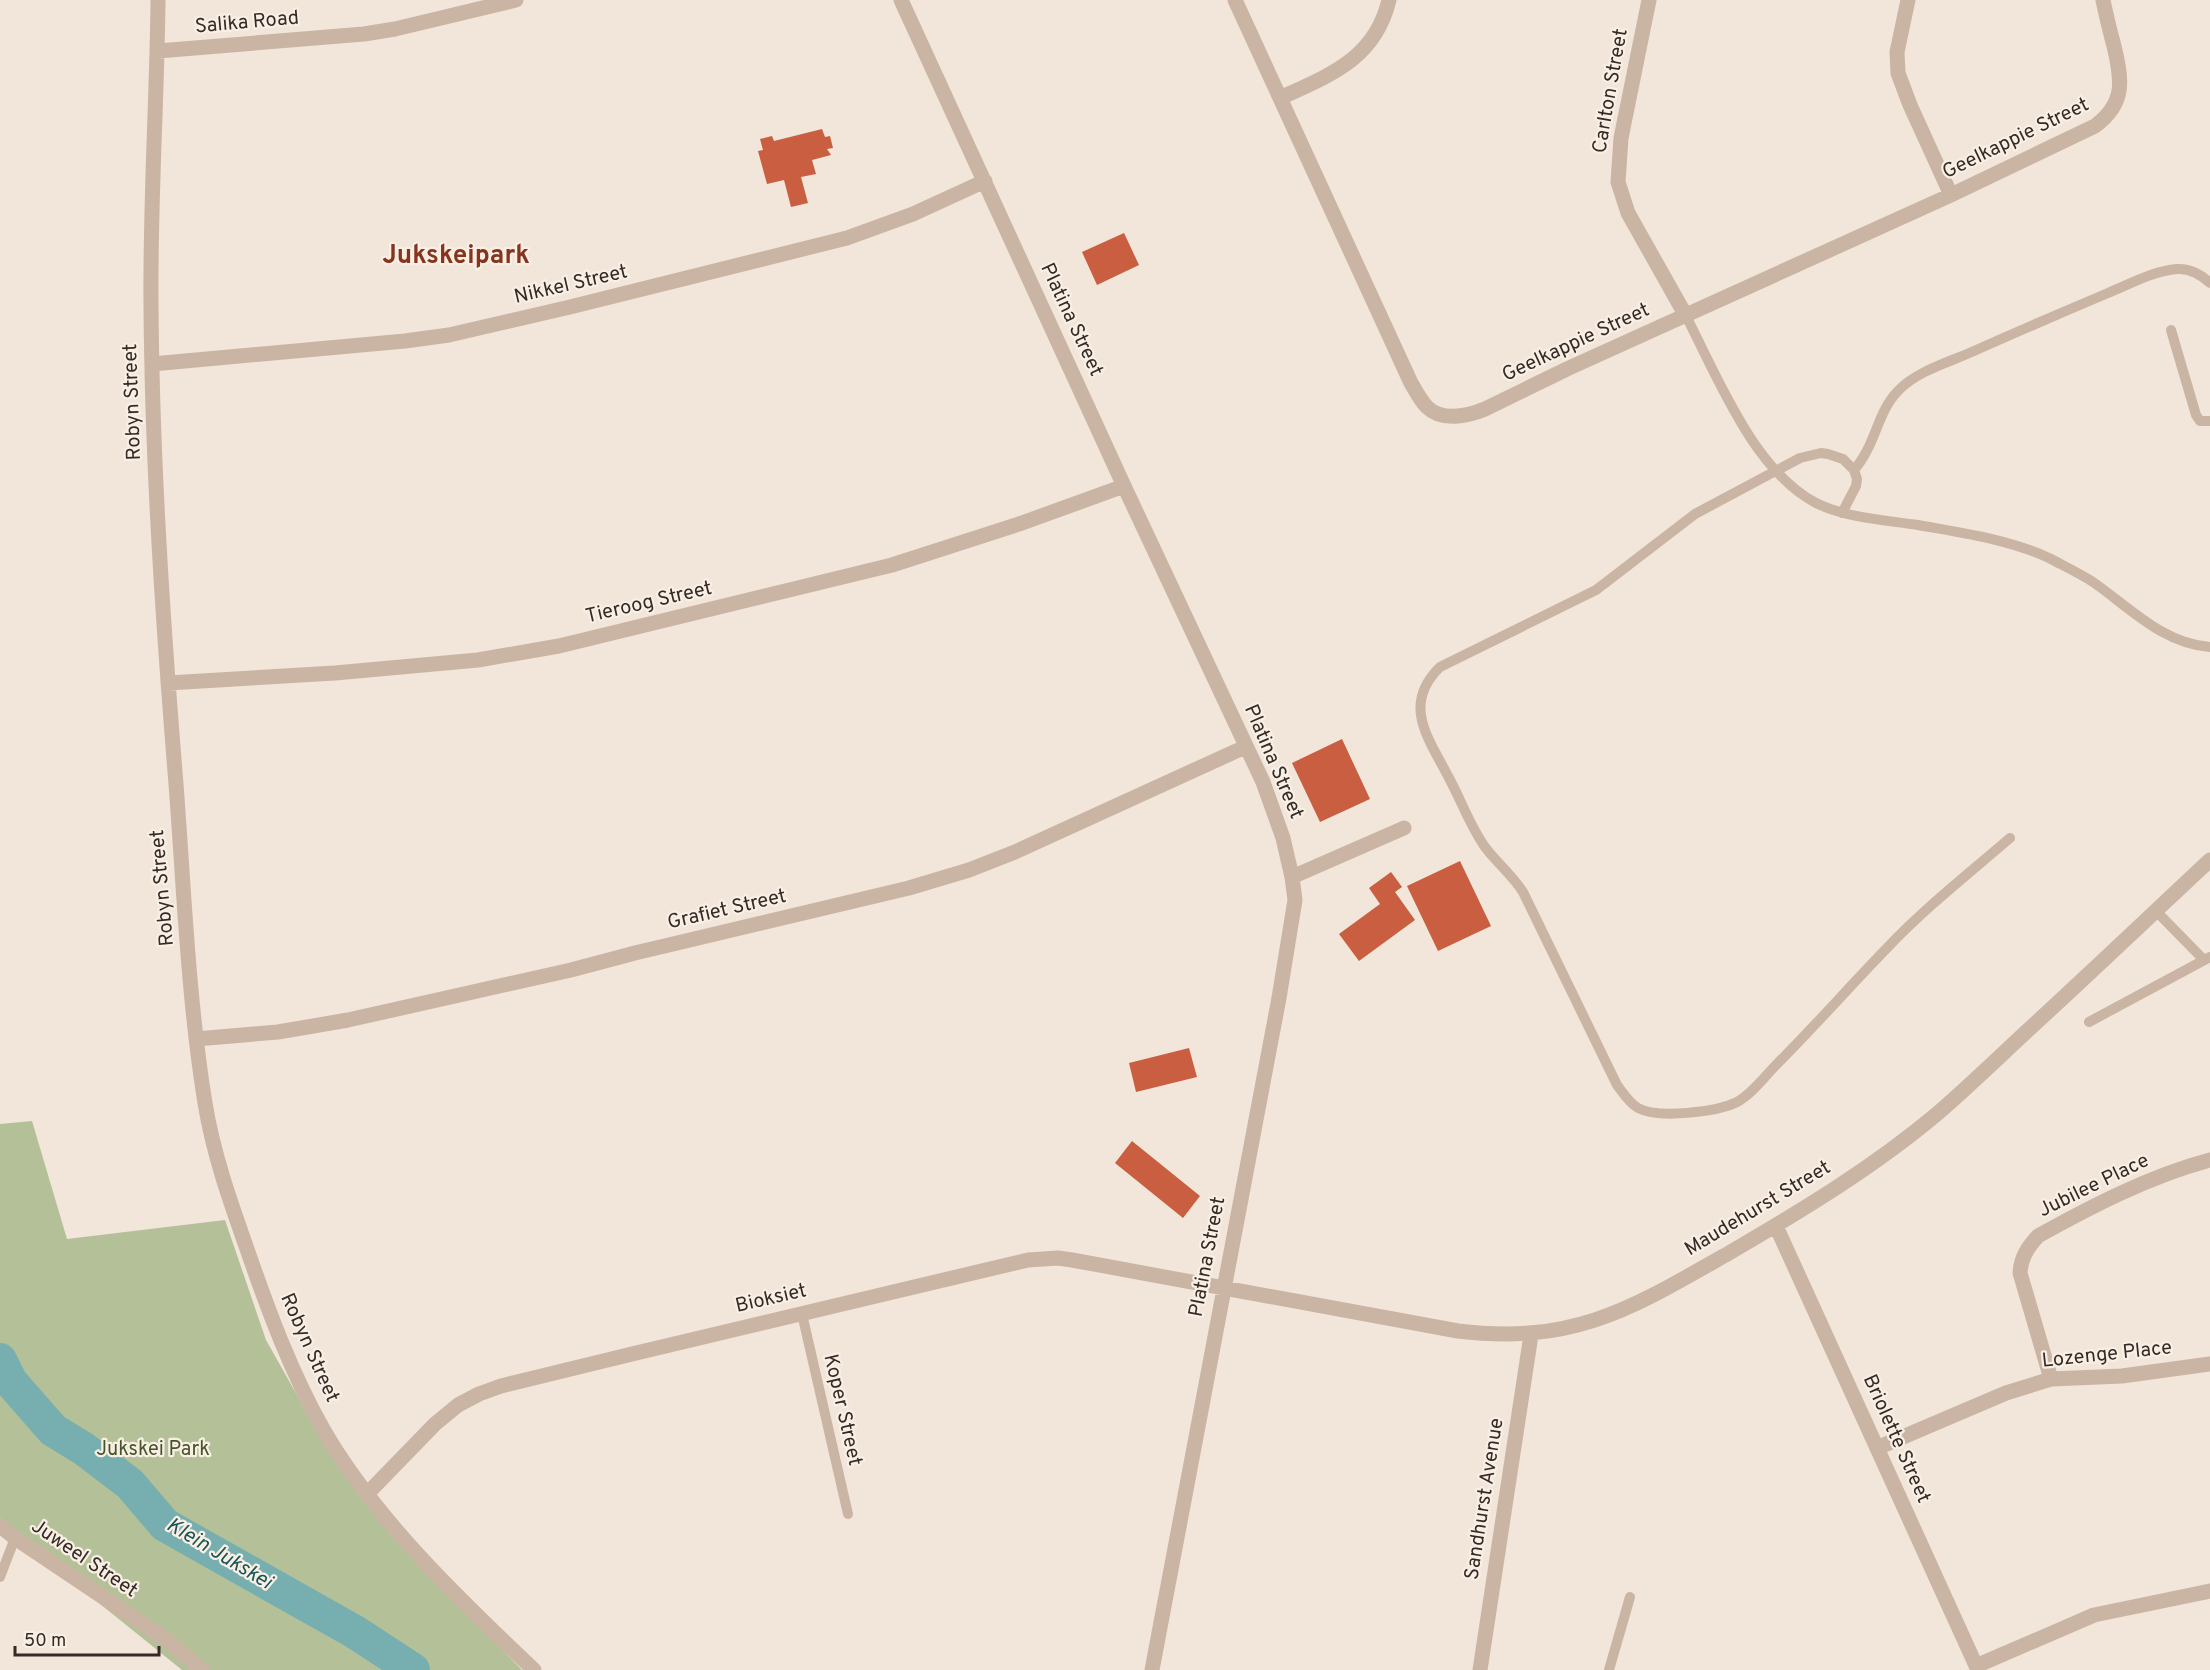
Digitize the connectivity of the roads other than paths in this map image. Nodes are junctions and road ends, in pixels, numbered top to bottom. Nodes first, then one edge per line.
1 (158, 0) edge
2 (516, 0) edge
3 (901, 0) edge
4 (1235, 0) edge
5 (1389, 0) edge
6 (1649, 0) edge
7 (1908, 0) edge
8 (2103, 0) edge
9 (158, 51) junction
10 (1280, 98) junction
11 (985, 181) junction
12 (1951, 195) junction
13 (2210, 283) edge
14 (1686, 316) junction
15 (2171, 330) dead end
16 (152, 364) junction
17 (2210, 422) edge
18 (1854, 470) junction
19 (1776, 472) junction
20 (1124, 486) junction
21 (1842, 513) junction
22 (2210, 647) edge
23 (168, 683) junction
24 (1245, 747) junction
25 (1404, 828) dead end
26 (2010, 838) dead end
27 (2210, 860) edge
28 (1292, 877) junction
29 (2156, 911) junction
30 (2207, 959) edge
31 (2089, 1022) dead end
32 (196, 1039) junction
33 (2210, 1160) edge
34 (1776, 1226) junction
35 (1224, 1288) junction
36 (802, 1314) junction
37 (1531, 1335) junction
38 (2210, 1364) edge
39 (2051, 1379) junction
40 (1877, 1448) junction
41 (367, 1494) junction
42 (848, 1514) dead end
43 (0, 1526) edge
44 (15, 1538) junction
45 (0, 1577) edge
46 (2210, 1591) edge
47 (1630, 1597) dead end
48 (1977, 1668) edge
49 (202, 1670) edge
50 (534, 1670) edge
51 (1152, 1670) edge
52 (1479, 1670) edge
53 (1609, 1670) edge

1 - 9 street, Robyn Street
2 - 9 street, Salika Road
3 - 11 street, Platina Street
4 - 10 street, Geelkappie Street
5 - 10 street
6 - 14 street, Carlton Street
7 - 12 street
8 - 12 street, Geelkappie Street
9 - 16 street, Robyn Street
10 - 14 street, Geelkappie Street
11 - 16 street, Nikkel Street
11 - 20 street, Platina Street
12 - 14 street, Geelkappie Street
13 - 18 lane
14 - 19 lane
15 - 17 lane
16 - 23 street, Robyn Street
18 - 19 lane
18 - 21 lane
19 - 21 lane
19 - 26 lane
20 - 23 street, Tieroog Street
20 - 24 street, Platina Street
21 - 22 lane
23 - 32 street, Robyn Street
24 - 28 street, Platina Street
24 - 32 street, Grafiet Street
25 - 28 street
27 - 29 street, Maudehurst Street
28 - 35 street, Platina Street
29 - 30 lane
29 - 34 street, Maudehurst Street
30 - 31 lane
32 - 41 street, Robyn Street
33 - 39 street, Jubilee Place
34 - 37 street, Maudehurst Street
34 - 40 street, Briolette Street
35 - 36 street, Bioksiet
35 - 37 street, Maudehurst Street
35 - 51 street, Platina Street
36 - 41 street, Bioksiet
36 - 42 lane, Koper Street
37 - 52 street, Sandhurst Avenue
38 - 39 street, Lozenge Place
39 - 40 street, Lozenge Place
40 - 48 street, Briolette Street
41 - 50 street, Robyn Street
43 - 44 street, Juweel Street
44 - 45 lane
44 - 49 street, Juweel Street
46 - 48 street
47 - 53 lane

